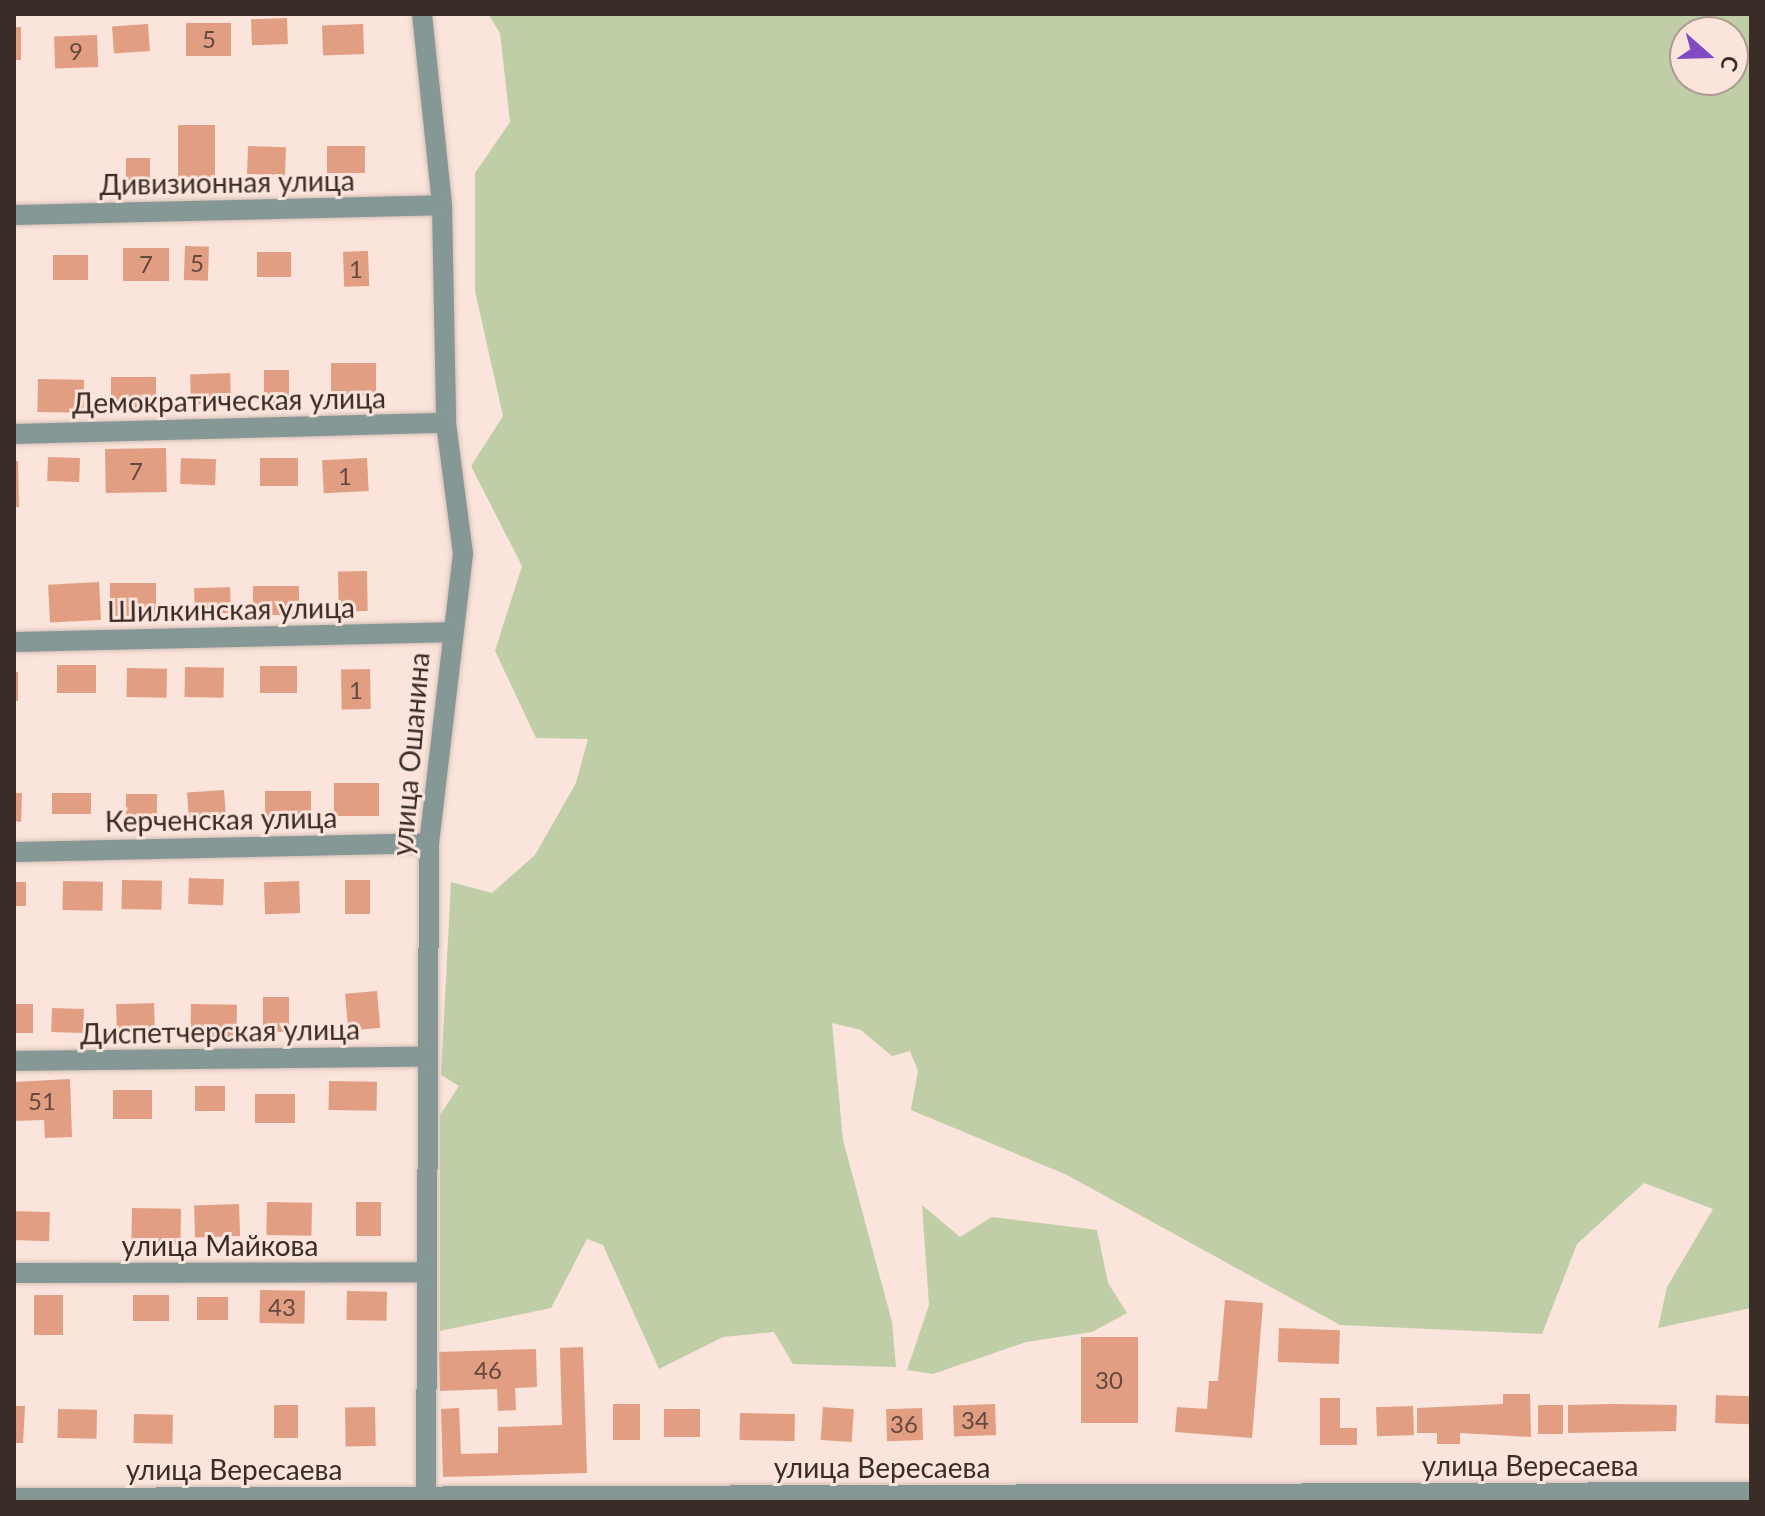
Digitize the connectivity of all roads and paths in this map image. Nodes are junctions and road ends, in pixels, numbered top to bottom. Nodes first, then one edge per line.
1 (422, 14) edge
2 (442, 205) junction
3 (14, 215) edge
4 (446, 423) junction
5 (14, 434) edge
6 (449, 632) junction
7 (14, 642) edge
8 (429, 843) junction
9 (14, 852) edge
10 (426, 1057) junction
11 (14, 1061) edge
12 (427, 1272) junction
13 (14, 1273) edge
14 (1751, 1492) edge
15 (14, 1498) edge
16 (1178, 1498) edge
17 (426, 1499) edge

1 - 2 street, улица Ошанина
2 - 3 street, Дивизионная улица
2 - 4 street, улица Ошанина
4 - 5 street, Демократическая улица
4 - 6 street, улица Ошанина
6 - 7 street, Шилкинская улица
6 - 8 street, улица Ошанина
8 - 9 street, Керченская улица
8 - 10 street, улица Ошанина
10 - 11 street, Диспетчерская улица
10 - 12 street, улица Ошанина
12 - 13 street, улица Майкова
12 - 17 street, улица Ошанина
14 - 16 street, улица Вересаева
15 - 17 street, улица Вересаева
16 - 17 street, улица Вересаева

